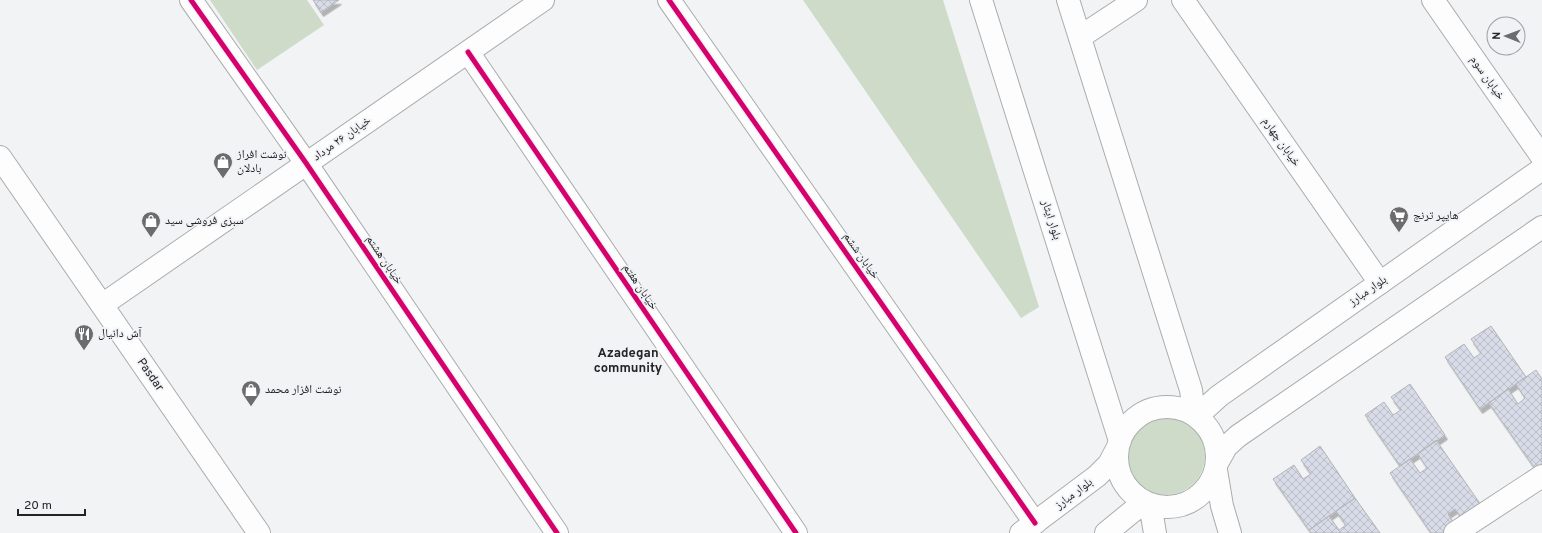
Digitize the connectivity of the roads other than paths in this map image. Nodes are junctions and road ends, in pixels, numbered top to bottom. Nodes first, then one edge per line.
1 (191, 0) edge
2 (543, 0) edge
3 (669, 0) edge
4 (981, 0) edge
5 (1068, 0) edge
6 (1136, 0) edge
7 (1183, 0) edge
8 (1432, 0) edge
9 (1080, 37) junction
10 (468, 52) junction
11 (1542, 157) edge
12 (0, 158) edge
13 (306, 163) junction
14 (1542, 169) edge
15 (1542, 227) edge
16 (1380, 283) junction
17 (102, 305) junction
18 (1195, 415) junction
19 (1119, 444) junction
20 (1216, 466) junction
21 (1542, 476) edge
22 (1147, 503) junction
23 (1028, 528) edge
24 (259, 533) edge
25 (557, 533) edge
26 (796, 533) edge
27 (1106, 533) edge
28 (1155, 533) edge
29 (1230, 533) edge
30 (1455, 533) edge

1 - 13 street, خیابان هشتم
2 - 10 street, خیابان ۲۶ مرداد
3 - 23 street, خیابان ششم
4 - 19 street, بلوار ایثار
5 - 9 street
6 - 9 street
7 - 16 street, خیابان چهارم
8 - 11 street, خیابان سوم
9 - 18 street
10 - 13 street, خیابان ۲۶ مرداد
10 - 26 street, خیابان هفتم
12 - 17 street, Pasdar
13 - 17 street, خیابان ۲۶ مرداد
13 - 25 street, خیابان هشتم
14 - 16 street, بلوار مبارز
15 - 20 street
16 - 18 street, بلوار مبارز
17 - 24 street, Pasdar
18 - 19 street
18 - 20 street
19 - 22 street
19 - 23 street, بلوار مبارز
20 - 22 street
20 - 29 street
21 - 30 street
22 - 27 street
22 - 28 street

